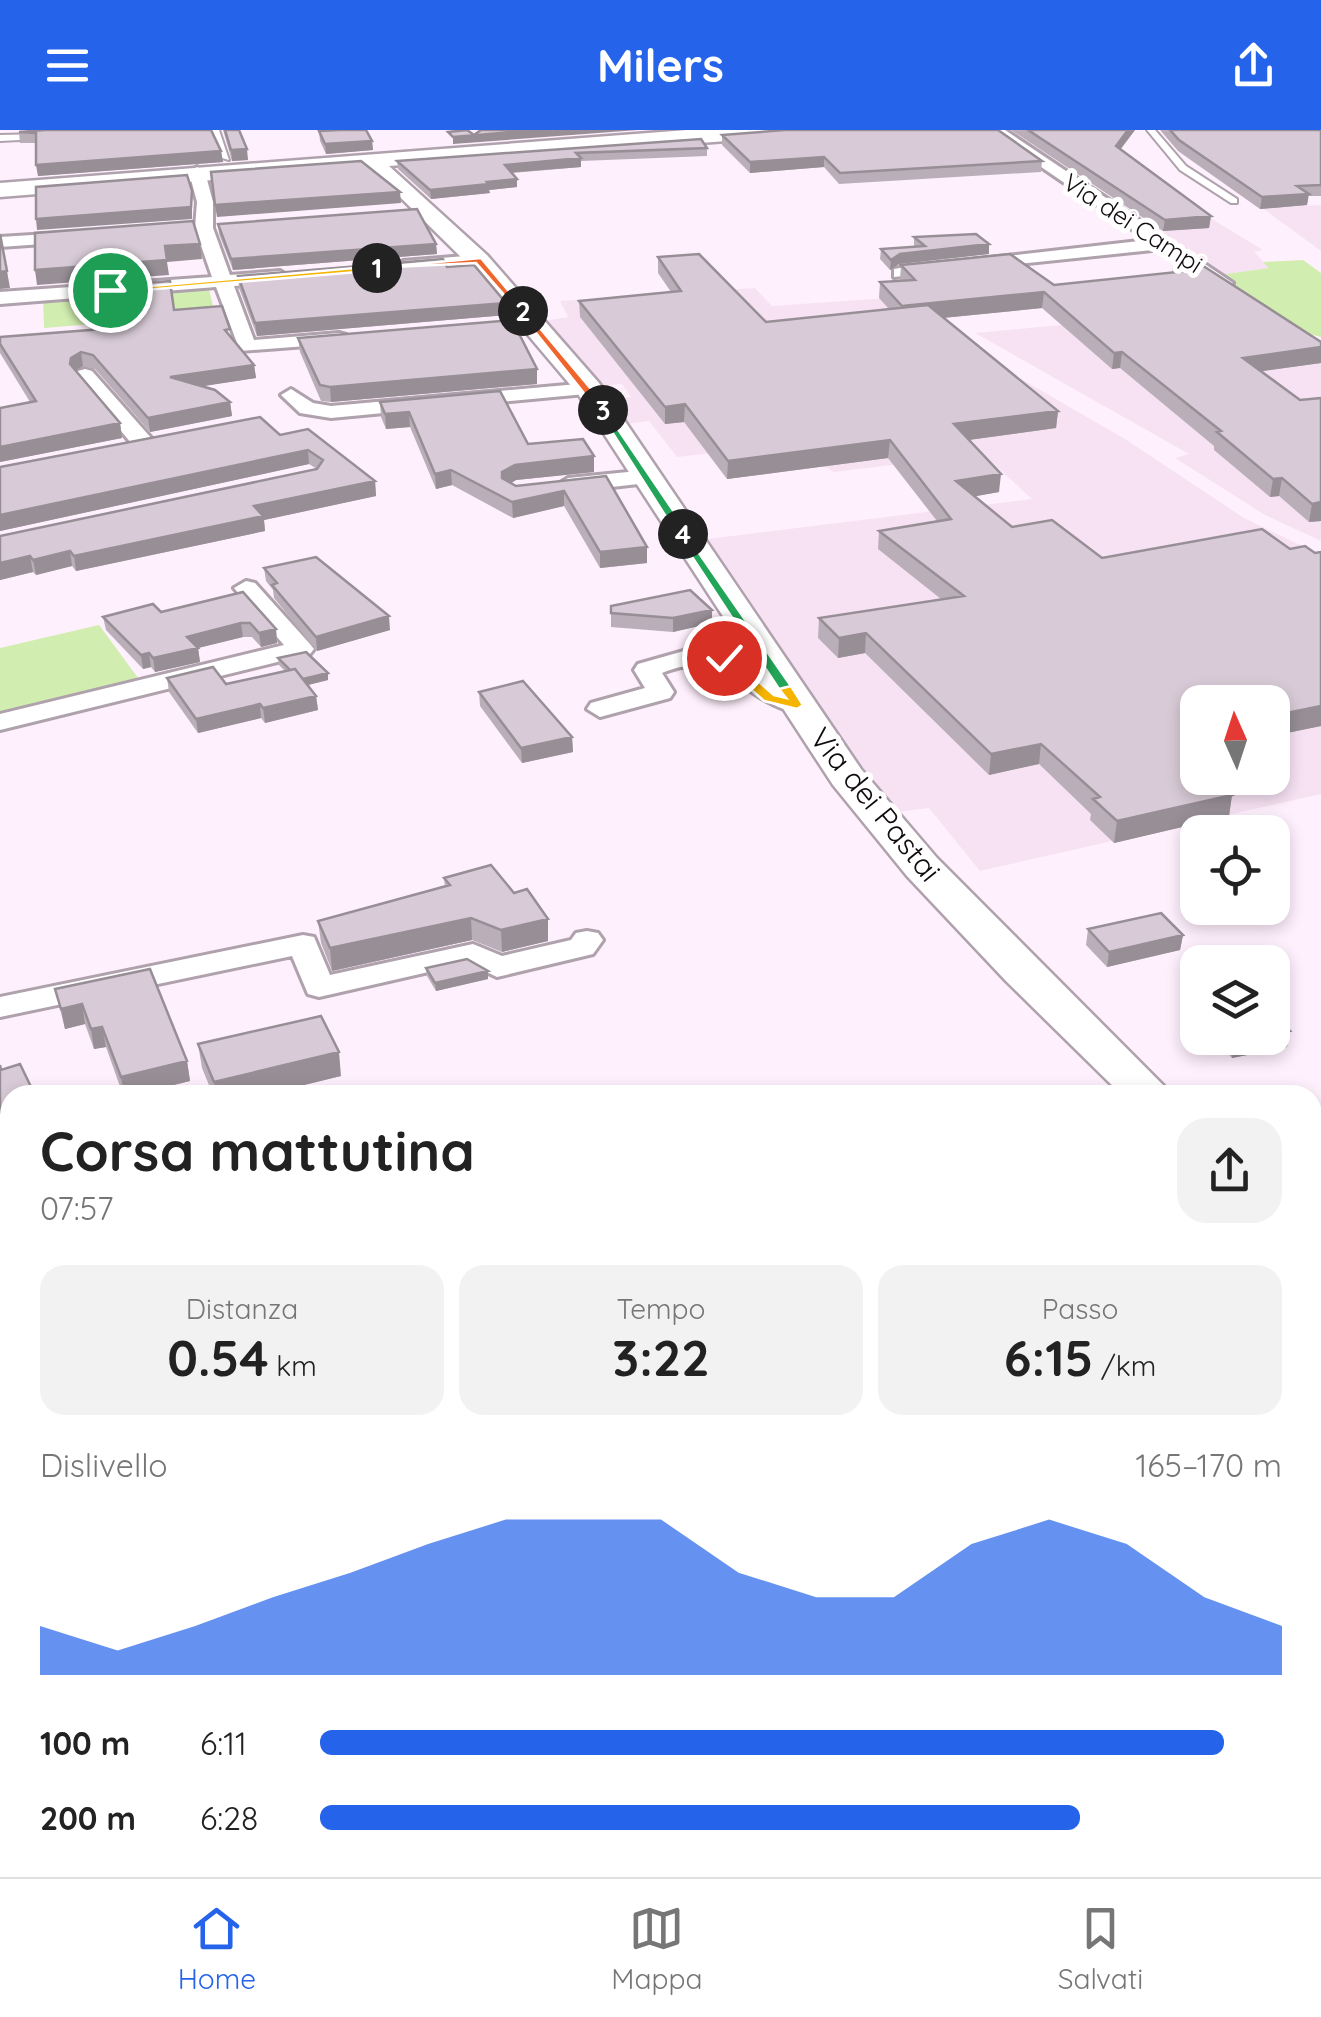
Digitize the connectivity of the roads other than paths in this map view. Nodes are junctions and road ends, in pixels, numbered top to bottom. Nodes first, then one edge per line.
1 (214, 130) edge
2 (796, 130) edge
3 (995, 130) edge
4 (1151, 130) edge
5 (747, 131) edge
6 (696, 133) edge
7 (52, 135) edge
8 (623, 135) edge
9 (0, 138) edge
10 (370, 162) junction
11 (230, 165) junction
12 (196, 172) junction
13 (0, 190) edge
14 (1234, 201) dead end
15 (93, 236) edge
16 (0, 242) edge
17 (1163, 244) junction
18 (478, 260) junction
19 (379, 268) edge
20 (900, 273) edge
21 (300, 275) edge
22 (221, 282) junction
23 (0, 298) edge
24 (1246, 298) edge
25 (362, 337) edge
26 (86, 375) edge
27 (589, 389) junction
28 (291, 395) dead end
29 (143, 444) edge
30 (648, 476) junction
31 (554, 487) edge
32 (246, 588) dead end
33 (797, 705) junction
34 (600, 709) dead end
35 (0, 722) edge
36 (587, 940) dead end
37 (0, 1007) edge
38 (1140, 1085) edge

1 - 11 lane
2 - 5 street
3 - 17 street, Via dei Campi
4 - 14 lane
5 - 6 street
6 - 8 street
7 - 9 lane
8 - 10 street
10 - 11 street
10 - 18 street, Via dei Pastai
11 - 12 street
12 - 13 street
12 - 22 street
15 - 16 street
17 - 20 street
17 - 24 street, Via dei Campi
18 - 19 street
18 - 27 street, Via dei Pastai
21 - 22 street
22 - 23 street
22 - 25 street
26 - 29 street
27 - 28 street
27 - 30 street, Via dei Pastai
30 - 31 street
30 - 33 street, Via dei Pastai
32 - 35 street
33 - 34 street
33 - 38 street, Via dei Pastai
36 - 37 street

